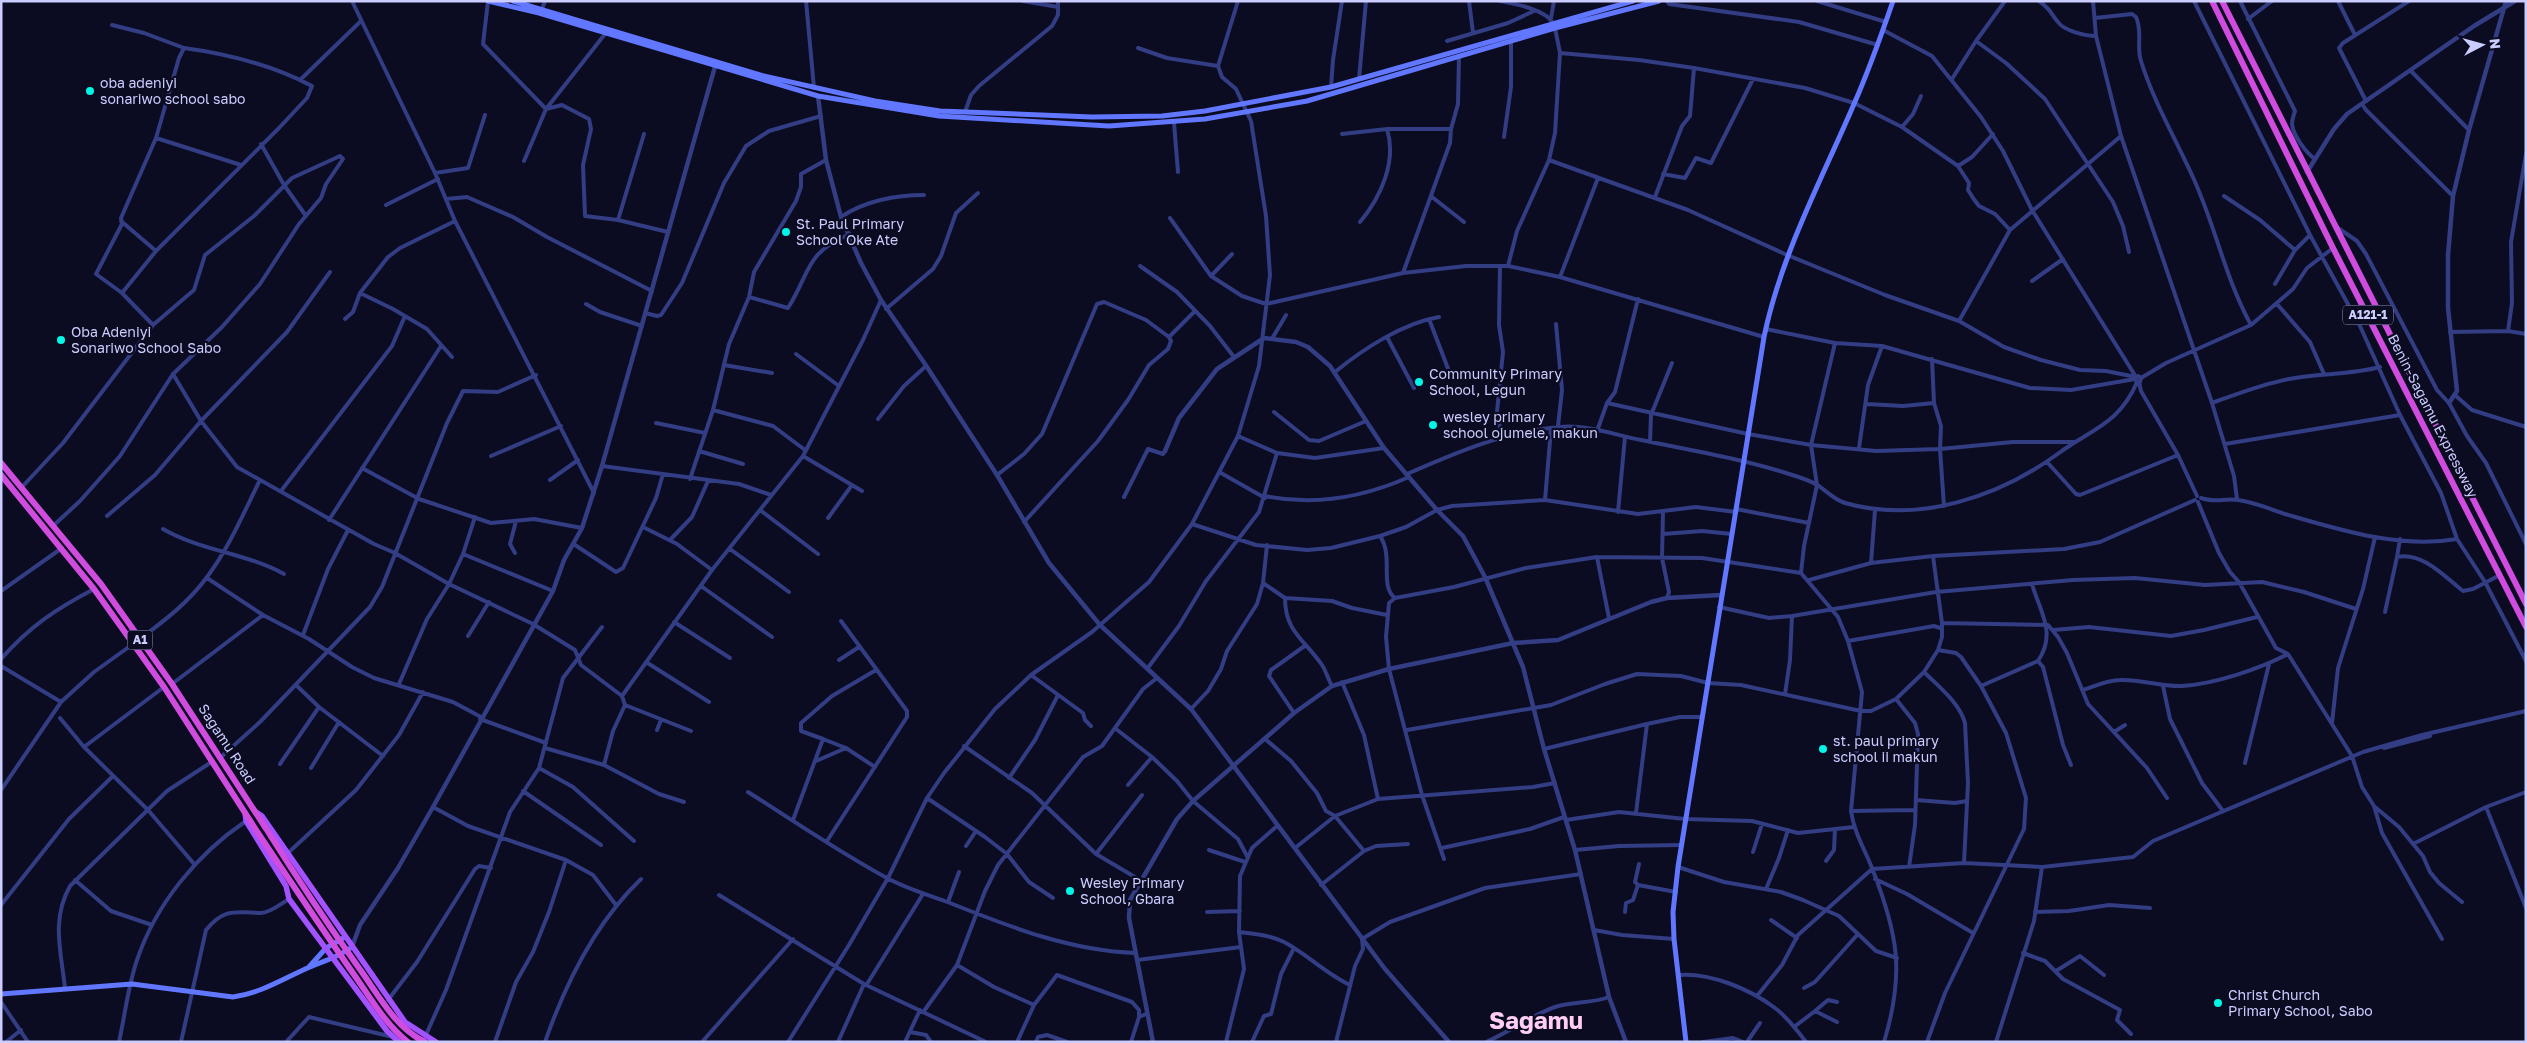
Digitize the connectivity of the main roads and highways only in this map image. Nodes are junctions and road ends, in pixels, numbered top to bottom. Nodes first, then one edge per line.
1 (488, 1) edge
2 (513, 1) edge
3 (1633, 1) edge
4 (1659, 1) edge
5 (1893, 1) edge
6 (2212, 1) edge
7 (2222, 1) edge
8 (1553, 23) junction
9 (715, 64) junction
10 (2330, 218) junction
11 (2322, 223) junction
12 (1, 463) edge
13 (1, 475) edge
14 (2526, 604) edge
15 (2526, 627) edge
16 (254, 810) junction
17 (245, 813) junction
18 (345, 937) junction
19 (352, 947) junction
20 (326, 948) junction
21 (334, 959) junction
22 (308, 968) junction
23 (1, 994) edge
24 (425, 1039) edge
25 (399, 1042) edge
26 (408, 1042) edge
27 (436, 1042) edge
28 (1686, 1042) edge

1 - 9 main road
2 - 9 main road
3 - 8 main road
4 - 8 main road
5 - 28 main road
6 - 11 highway, Benin-Sagamu Expressway / A121-1
7 - 10 highway, Benin-Sagamu Expressway / A121-1
8 - 9 main road
8 - 9 main road
10 - 11 highway
10 - 14 highway, Benin-Sagamu Expressway / A121-1
11 - 15 highway, Benin-Sagamu Expressway / A121-1
12 - 16 highway, Sagamu Road / A1
13 - 17 highway, Sagamu Road / A1
16 - 18 main road
16 - 24 highway, Sagamu Road / A1, bridge
17 - 20 main road
17 - 26 highway, Sagamu Road / A1, bridge
18 - 19 main road
18 - 20 main road
19 - 21 main road
19 - 24 main road
20 - 21 main road
20 - 22 main road
21 - 22 main road
21 - 25 main road
22 - 23 main road
24 - 27 main road

